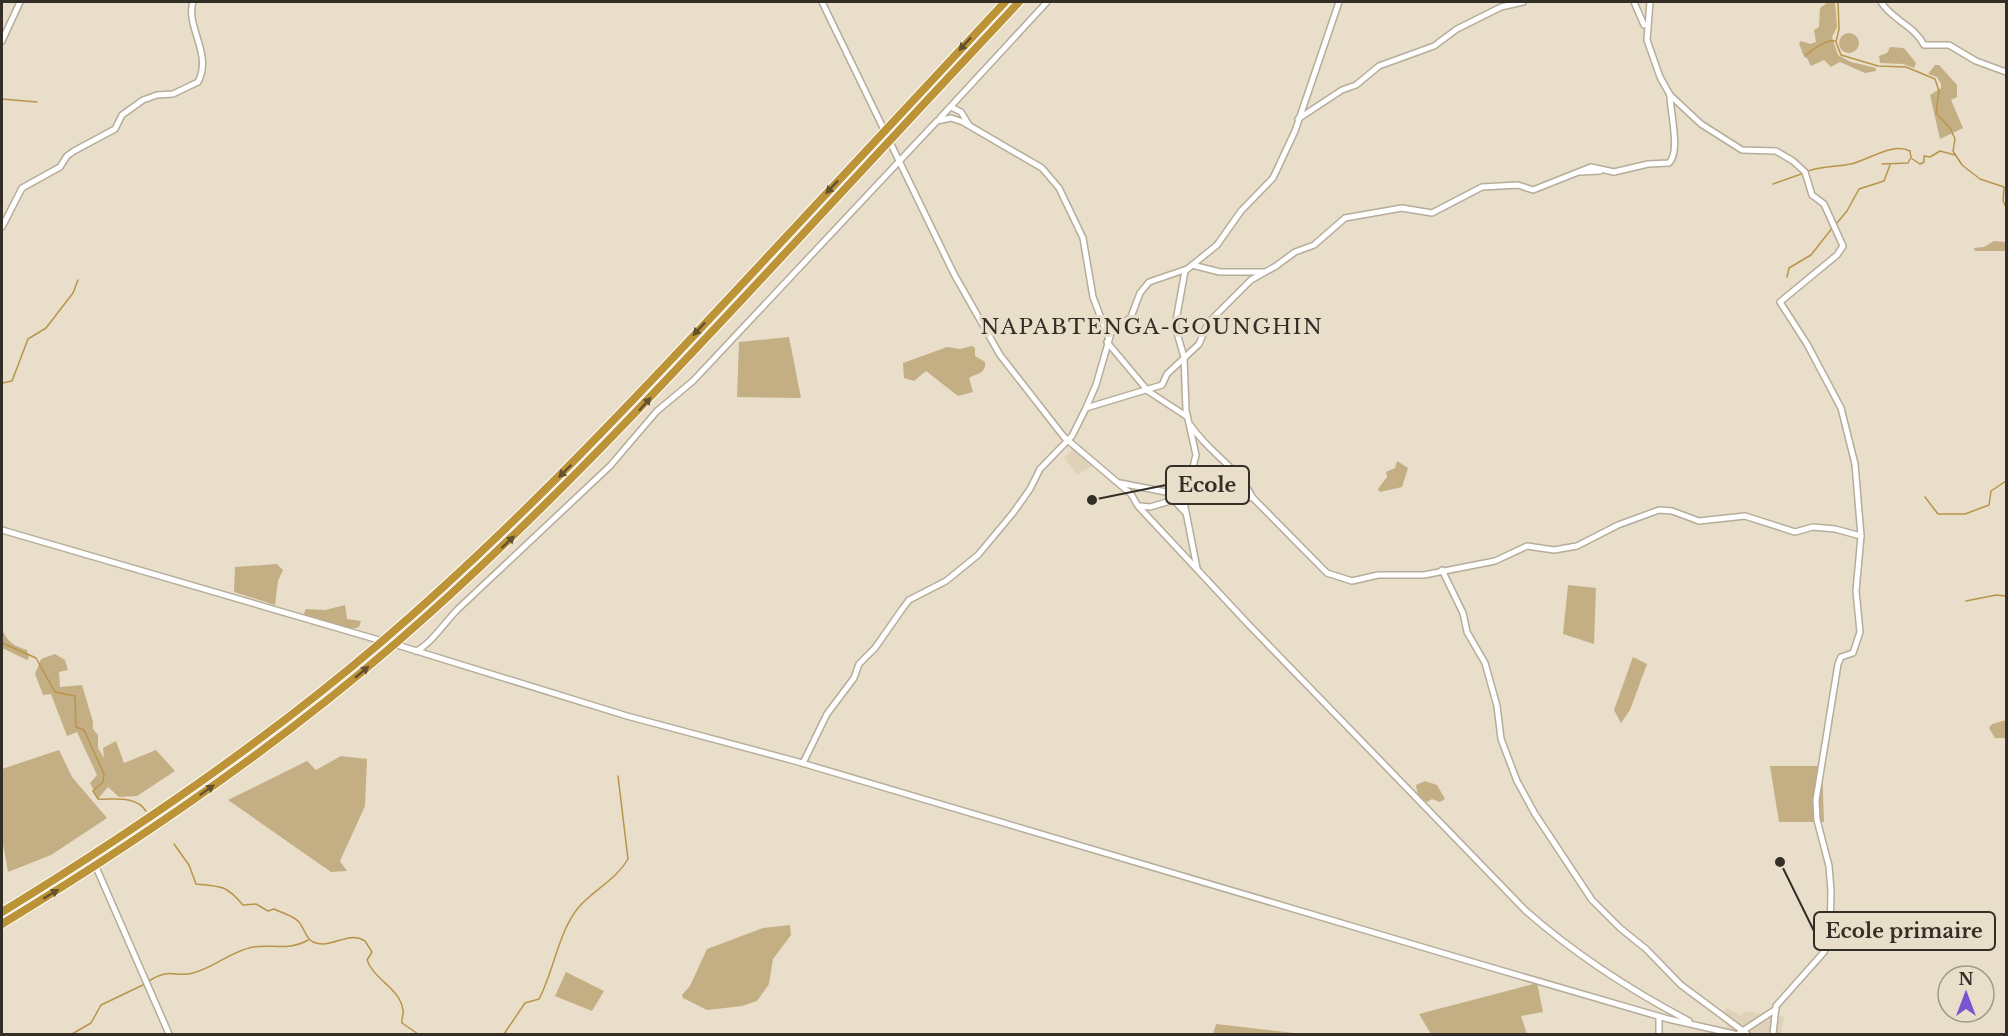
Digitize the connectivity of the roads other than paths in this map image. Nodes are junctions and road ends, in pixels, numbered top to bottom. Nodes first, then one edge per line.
1 (20, 2) edge
2 (192, 2) edge
3 (822, 2) edge
4 (1005, 2) edge
5 (1019, 2) edge
6 (1047, 2) edge
7 (1339, 2) edge
8 (1523, 2) edge
9 (1634, 2) edge
10 (1650, 2) edge
11 (1881, 2) edge
12 (1647, 40) junction
13 (2, 41) edge
14 (2007, 72) edge
15 (1670, 95) junction
16 (951, 107) junction
17 (1298, 119) junction
18 (937, 122) junction
19 (970, 126) junction
20 (885, 129) junction
21 (890, 140) junction
22 (900, 160) junction
23 (2, 227) edge
24 (1189, 267) junction
25 (1265, 272) junction
26 (1168, 277) junction
27 (1183, 286) junction
28 (1108, 340) junction
29 (1184, 357) junction
30 (1148, 391) junction
31 (1086, 408) junction
32 (1187, 416) junction
33 (1191, 426) junction
34 (1068, 440) junction
35 (1119, 483) junction
36 (1252, 498) junction
37 (1177, 500) junction
38 (1184, 500) junction
39 (1138, 506) junction
40 (1186, 513) junction
41 (2, 530) edge
42 (1861, 536) junction
43 (1197, 569) junction
44 (1443, 570) junction
45 (382, 641) junction
46 (394, 645) junction
47 (416, 651) junction
48 (803, 763) junction
49 (96, 867) junction
50 (2, 912) edge
51 (2, 924) edge
52 (1776, 1009) junction
53 (1659, 1017) junction
54 (1696, 1024) junction
55 (1741, 1034) edge
56 (169, 1035) edge
57 (1659, 1035) edge
58 (1773, 1035) edge

1 - 13 street
2 - 23 street
3 - 20 street
4 -> 20 highway
5 - 21 highway
6 - 16 street
7 - 17 street
8 - 17 street
9 - 12 street
10 - 12 street
11 - 14 street
12 - 15 street
15 - 25 street
15 - 42 street
16 - 18 street
16 - 19 street
17 - 24 street
18 - 19 street
18 - 22 street
19 - 28 street
20 - 21 street
20 -> 45 highway
21 - 22 street
46 -> 21 highway
22 - 34 street
22 - 47 street
24 - 25 street
24 - 26 street
24 - 27 street
25 - 29 street
26 - 27 street
26 - 28 street
27 - 29 street
28 - 30 street
28 - 31 street
29 - 30 street
29 - 32 street
30 - 31 street
30 - 32 street
31 - 34 street
32 - 33 street
33 - 36 street
33 - 38 street
34 - 35 street
34 - 48 street
35 - 37 street
35 - 39 street
36 - 38 street
36 - 44 street
37 - 38 street
37 - 39 street
37 - 40 street
38 - 40 street
39 - 43 street
40 - 43 street
41 - 45 street
42 - 44 street
42 - 52 street
43 - 54 street
44 - 55 street
45 - 46 street
45 - 50 highway
46 - 47 street
49 -> 46 highway
47 - 48 street
48 - 53 street
51 -> 49 highway
49 - 56 street
52 - 55 street
52 - 58 street
53 - 54 street
53 - 57 street
54 - 55 street

